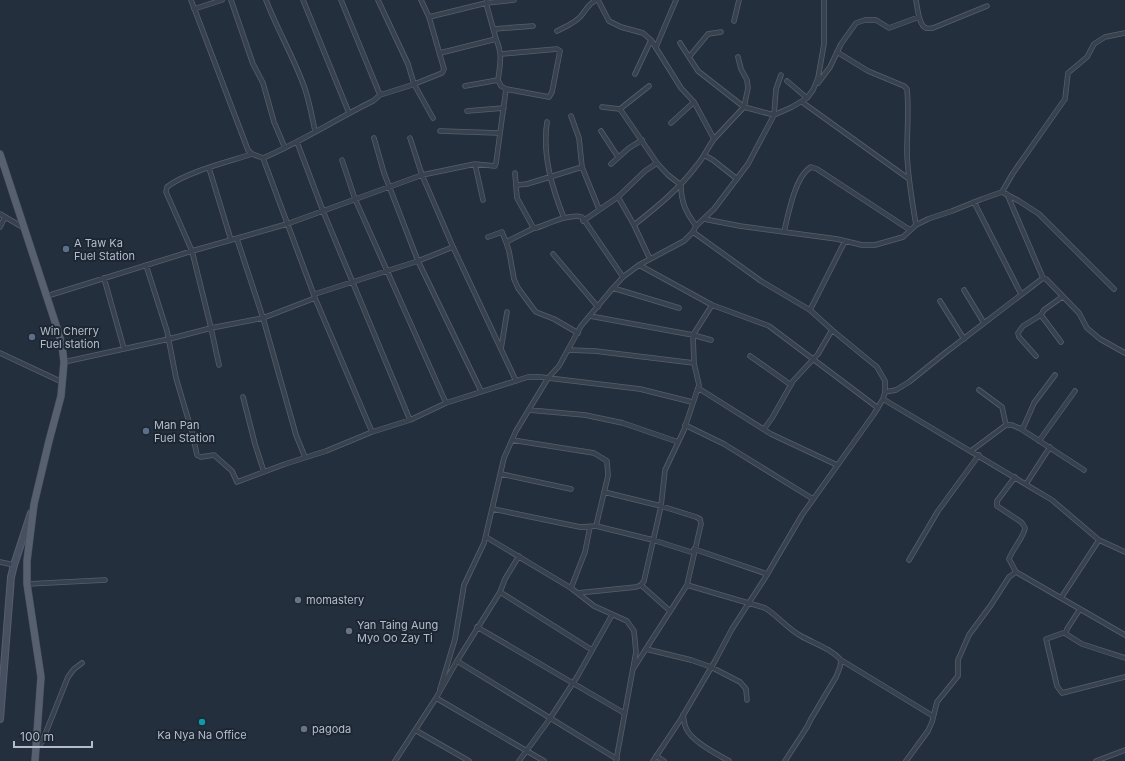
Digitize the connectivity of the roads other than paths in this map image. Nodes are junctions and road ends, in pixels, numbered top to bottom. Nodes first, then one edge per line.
1 (191, 0) edge
2 (222, 0) edge
3 (231, 0) edge
4 (266, 0) edge
5 (303, 0) edge
6 (341, 0) edge
7 (378, 0) edge
8 (421, 0) edge
9 (514, 0) edge
10 (597, 0) edge
11 (676, 0) edge
12 (739, 0) edge
13 (824, 0) edge
14 (916, 0) edge
15 (486, 1) edge
16 (987, 6) dead end
17 (194, 9) junction
18 (429, 17) junction
19 (919, 17) junction
20 (734, 21) dead end
21 (533, 26) dead end
22 (493, 29) junction
23 (557, 31) dead end
24 (721, 32) dead end
25 (1125, 33) edge
26 (496, 39) junction
27 (651, 40) junction
28 (680, 43) dead end
29 (656, 47) junction
30 (837, 52) junction
31 (440, 53) junction
32 (501, 54) junction
33 (689, 57) junction
34 (738, 57) dead end
35 (635, 74) dead end
36 (781, 75) dead end
37 (498, 80) junction
38 (787, 81) dead end
39 (414, 84) junction
40 (465, 86) dead end
41 (649, 86) dead end
42 (506, 89) junction
43 (813, 90) junction
44 (380, 95) junction
45 (807, 98) junction
46 (694, 102) junction
47 (802, 102) junction
48 (602, 107) dead end
49 (744, 107) junction
50 (504, 108) junction
51 (620, 109) junction
52 (467, 111) dead end
53 (349, 113) junction
54 (774, 115) junction
55 (571, 116) dead end
56 (433, 118) dead end
57 (547, 122) dead end
58 (671, 123) dead end
59 (315, 131) junction
60 (440, 131) dead end
61 (602, 131) dead end
62 (499, 133) junction
63 (374, 138) dead end
64 (410, 138) dead end
65 (714, 139) junction
66 (642, 140) junction
67 (297, 142) junction
68 (285, 148) junction
69 (0, 154) edge
70 (252, 154) junction
71 (704, 155) junction
72 (618, 157) junction
73 (263, 158) junction
74 (342, 160) dead end
75 (657, 163) junction
76 (475, 164) junction
77 (611, 164) dead end
78 (582, 167) junction
79 (209, 168) junction
80 (515, 174) dead end
81 (422, 175) junction
82 (550, 177) junction
83 (737, 179) junction
84 (910, 179) junction
85 (681, 185) junction
86 (517, 186) junction
87 (390, 187) junction
88 (1002, 192) junction
89 (1007, 194) junction
90 (618, 197) junction
91 (355, 199) junction
92 (483, 200) dead end
93 (974, 202) junction
94 (599, 209) junction
95 (323, 211) junction
96 (0, 214) edge
97 (5, 217) junction
98 (564, 218) junction
99 (704, 219) junction
100 (583, 221) junction
101 (287, 224) junction
102 (634, 225) junction
103 (916, 225) junction
104 (696, 226) junction
105 (0, 227) edge
106 (534, 228) junction
107 (24, 229) junction
108 (910, 230) junction
109 (693, 232) junction
110 (784, 232) junction
111 (488, 236) dead end
112 (237, 238) junction
113 (231, 240) junction
114 (845, 241) junction
115 (506, 242) junction
116 (452, 247) junction
117 (192, 251) junction
118 (553, 254) dead end
119 (650, 259) junction
120 (418, 261) junction
121 (146, 265) junction
122 (639, 265) junction
123 (388, 271) junction
124 (623, 277) junction
125 (104, 278) junction
126 (1043, 278) junction
127 (353, 282) junction
128 (613, 288) junction
129 (1114, 289) dead end
130 (964, 290) dead end
131 (1021, 294) junction
132 (48, 296) junction
133 (315, 296) junction
134 (1062, 297) junction
135 (940, 301) dead end
136 (712, 305) junction
137 (598, 306) junction
138 (680, 308) dead end
139 (810, 310) junction
140 (507, 312) dead end
141 (1041, 315) junction
142 (590, 316) junction
143 (262, 318) junction
144 (984, 323) junction
145 (211, 328) junction
146 (832, 330) junction
147 (578, 333) junction
148 (693, 335) junction
149 (964, 338) junction
150 (169, 339) junction
151 (711, 340) dead end
152 (1061, 342) dead end
153 (124, 349) junction
154 (501, 349) junction
155 (568, 350) junction
156 (0, 353) edge
157 (1125, 354) edge
158 (750, 356) dead end
159 (1036, 356) dead end
160 (813, 359) junction
161 (64, 362) junction
162 (694, 363) junction
163 (219, 365) dead end
164 (1055, 375) dead end
165 (548, 378) junction
166 (516, 381) junction
167 (62, 382) junction
168 (791, 385) junction
169 (698, 388) junction
170 (979, 390) dead end
171 (481, 391) junction
172 (1075, 391) dead end
173 (886, 392) junction
174 (243, 397) dead end
175 (883, 399) junction
176 (692, 402) junction
177 (446, 403) junction
178 (878, 408) junction
179 (529, 410) junction
180 (410, 420) junction
181 (685, 425) junction
182 (1006, 425) junction
183 (764, 429) junction
184 (1021, 429) junction
185 (372, 432) junction
186 (512, 440) junction
187 (1040, 441) junction
188 (678, 442) junction
189 (1050, 447) junction
190 (971, 451) junction
191 (979, 455) junction
192 (305, 457) junction
193 (837, 465) junction
194 (1084, 470) dead end
195 (264, 472) junction
196 (501, 474) junction
197 (1015, 477) junction
198 (1026, 484) junction
199 (571, 489) dead end
200 (604, 492) junction
201 (813, 499) junction
202 (34, 504) junction
203 (661, 506) junction
204 (493, 509) junction
205 (596, 526) junction
206 (590, 527) junction
207 (486, 537) junction
208 (653, 540) junction
209 (1099, 540) junction
210 (694, 551) junction
211 (1125, 552) edge
212 (519, 556) junction
213 (909, 560) dead end
214 (0, 562) edge
215 (14, 565) junction
216 (1016, 572) junction
217 (767, 574) junction
218 (105, 580) dead end
219 (27, 584) junction
220 (641, 585) junction
221 (687, 585) junction
222 (572, 588) junction
223 (500, 592) junction
224 (578, 593) junction
225 (1061, 598) junction
226 (748, 603) junction
227 (1080, 609) junction
228 (670, 611) junction
229 (612, 615) junction
230 (477, 627) junction
231 (1066, 632) junction
232 (1125, 635) edge
233 (646, 649) junction
234 (592, 650) junction
235 (1125, 658) edge
236 (840, 660) junction
237 (457, 661) junction
238 (82, 663) dead end
239 (711, 667) junction
240 (632, 670) junction
241 (1125, 677) edge
242 (573, 683) junction
243 (440, 689) junction
244 (436, 698) junction
245 (747, 700) dead end
246 (624, 713) junction
247 (683, 715) junction
248 (933, 716) junction
249 (550, 718) junction
250 (0, 719) edge
251 (415, 730) junction
252 (36, 749) junction
253 (526, 750) junction
254 (1125, 750) edge
255 (656, 756) junction
256 (616, 760) edge
257 (35, 761) edge
258 (395, 761) edge
259 (469, 761) edge
260 (519, 761) edge
261 (544, 761) edge
262 (653, 761) edge
263 (664, 761) edge
264 (729, 761) edge
265 (785, 761) edge
266 (906, 761) edge
267 (1096, 761) edge

1 - 17 street
2 - 17 street
3 - 68 street
4 - 59 street
5 - 53 street
6 - 44 street
7 - 39 street
8 - 18 street
9 - 15 street
10 - 23 street
10 - 27 street
11 - 29 street
12 - 20 street
13 - 43 street
14 - 19 street
15 - 18 street
15 - 22 street
16 - 19 street
17 - 70 street
18 - 31 street
19 - 30 street
21 - 22 street
22 - 26 street
24 - 33 street
25 - 88 street
26 - 31 street
26 - 32 street
27 - 29 street
27 - 35 street
28 - 33 street
29 - 46 street
30 - 43 street
30 - 84 street
31 - 39 street
32 - 37 street
32 - 42 street
33 - 49 street
34 - 49 street
36 - 54 street
37 - 40 street
37 - 42 street
38 - 45 street
39 - 44 street
39 - 56 street
41 - 51 street
42 - 50 street
43 - 45 street
44 - 53 street
45 - 47 street
46 - 58 street
46 - 65 street
47 - 54 street
47 - 84 street
48 - 51 street
49 - 54 street
49 - 65 street
50 - 52 street
50 - 62 street
51 - 66 street
53 - 59 street
54 - 83 street
55 - 78 street
57 - 82 street
59 - 67 street
60 - 62 street
61 - 72 street
62 - 76 street
63 - 87 street
64 - 81 street
65 - 71 street
66 - 72 street
66 - 75 street
67 - 68 street
67 - 95 street
68 - 73 street
69 - 107 main road
70 - 73 street
70 - 79 street
71 - 83 street
71 - 85 street
72 - 77 street
73 - 101 street
74 - 91 street
75 - 85 street
75 - 90 street
76 - 81 street
76 - 92 street
78 - 82 street
78 - 94 street
79 - 113 street
79 - 117 street
80 - 86 street
81 - 87 street
81 - 116 street
82 - 86 street
82 - 98 street
83 - 99 street
84 - 103 street
85 - 102 street
85 - 104 street
86 - 106 street
87 - 91 street
87 - 120 street
88 - 89 street
88 - 93 street
89 - 126 street
89 - 129 street
90 - 94 street
90 - 102 street
91 - 95 street
91 - 123 street
93 - 103 street
93 - 131 street
94 - 100 street
95 - 101 street
95 - 127 street
96 - 97 street
97 - 105 street
97 - 107 street
98 - 100 street
98 - 106 street
99 - 104 street
99 - 110 street
100 - 124 street
101 - 112 street
101 - 133 street
102 - 119 street
103 - 108 street
104 - 109 street
106 - 115 street
107 - 132 main road
108 - 110 street
108 - 114 street
109 - 119 street
109 - 139 street
110 - 114 street
111 - 115 street
112 - 113 street
112 - 143 street
113 - 117 street
114 - 139 street
115 - 147 street
116 - 120 street
116 - 154 street
117 - 121 street
117 - 145 street
118 - 137 street
119 - 122 street
120 - 123 street
120 - 171 street
121 - 125 street
121 - 150 street
122 - 124 street
122 - 136 street
123 - 127 street
123 - 177 street
124 - 128 street
125 - 132 street
125 - 153 street
126 - 131 street
126 - 134 street
127 - 133 street
127 - 180 street
128 - 137 street
128 - 138 street
130 - 144 street
131 - 144 street
132 - 161 main road
133 - 143 street
133 - 185 street
134 - 141 street
134 - 157 street
135 - 149 street
136 - 148 street
136 - 160 street
137 - 142 street
139 - 146 street
140 - 154 street
141 - 152 street
141 - 159 street
142 - 147 street
142 - 148 street
143 - 145 street
143 - 192 street
144 - 149 street
145 - 150 street
145 - 163 street
146 - 160 street
146 - 173 street
147 - 155 street
148 - 151 street
148 - 162 street
149 - 173 street
150 - 153 street
150 - 195 street
153 - 161 street
154 - 166 street
155 - 162 street
155 - 165 street
156 - 167 street
158 - 168 street
160 - 168 street
160 - 178 street
161 - 167 main road
162 - 169 street
164 - 184 street
165 - 166 street
165 - 176 street
165 - 179 street
166 - 171 street
167 - 202 main road
168 - 183 street
169 - 176 street
169 - 183 street
170 - 182 street
171 - 177 street
172 - 187 street
173 - 175 street
174 - 195 street
175 - 178 street
175 - 190 street
176 - 181 street
177 - 180 street
178 - 193 street
179 - 186 street
179 - 188 street
180 - 185 street
181 - 188 street
181 - 201 street
182 - 184 street
182 - 190 street
183 - 193 street
184 - 187 street
185 - 192 street
186 - 196 street
186 - 200 street
187 - 189 street
188 - 203 street
189 - 194 street
189 - 198 street
190 - 191 street
191 - 197 street
191 - 213 street
192 - 195 street
193 - 201 street
196 - 199 street
196 - 204 street
197 - 198 street
197 - 216 street
198 - 209 street
200 - 203 street
200 - 205 street
201 - 217 street
202 - 215 main road
202 - 219 main road
203 - 208 street
203 - 210 street
204 - 206 street
204 - 207 street
205 - 206 street
205 - 208 street
206 - 222 street
207 - 212 street
207 - 243 street
208 - 210 street
208 - 220 street
209 - 211 street
209 - 225 street
210 - 217 street
210 - 221 street
212 - 222 street
212 - 223 street
214 - 215 street
215 - 250 main road
216 - 225 street
216 - 248 street
217 - 226 street
218 - 219 street
219 - 252 main road
220 - 224 street
220 - 228 street
221 - 226 street
221 - 228 street
222 - 224 street
223 - 230 street
223 - 234 street
224 - 229 street
225 - 227 street
226 - 236 street
226 - 239 street
227 - 231 street
227 - 232 street
228 - 233 street
229 - 234 street
229 - 240 street
230 - 237 street
230 - 242 street
231 - 235 street
231 - 241 street
233 - 239 street
233 - 240 street
234 - 242 street
236 - 248 street
236 - 265 street
237 - 243 street
237 - 249 street
238 - 252 street
239 - 245 street
239 - 247 street
240 - 246 street
242 - 246 street
242 - 249 street
243 - 244 street
244 - 251 street
244 - 253 street
246 - 256 street
247 - 255 street
247 - 264 street
248 - 266 street
249 - 253 street
249 - 256 street
251 - 258 street
251 - 259 street
252 - 257 main road
253 - 260 street
253 - 261 street
254 - 267 street
255 - 262 street
255 - 263 street

